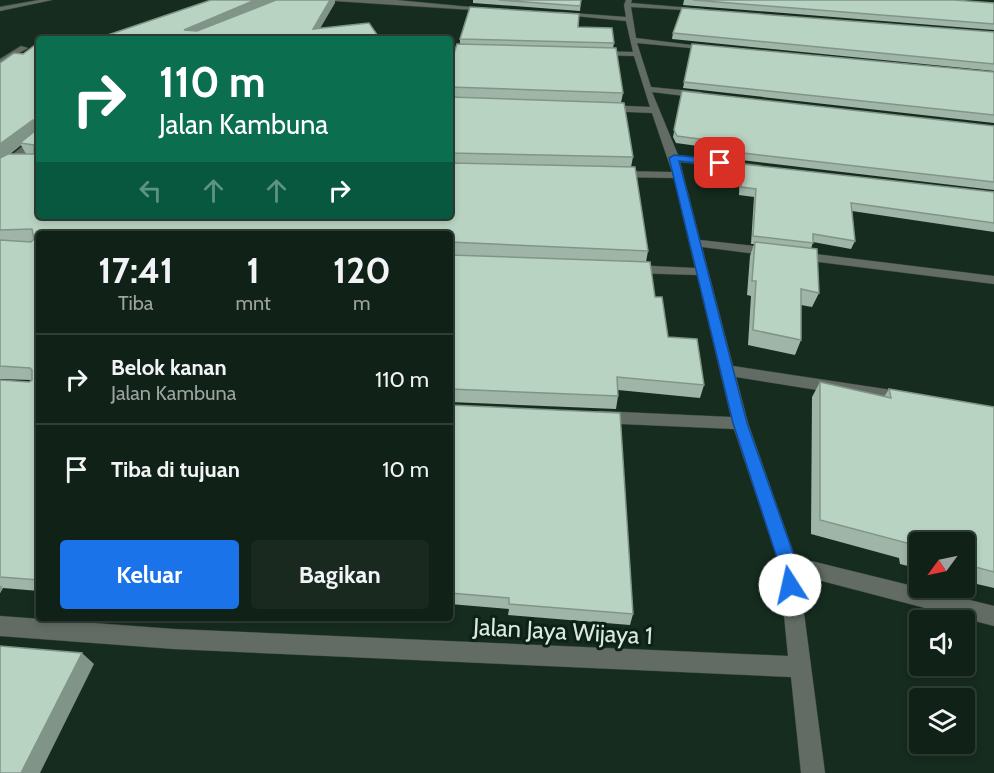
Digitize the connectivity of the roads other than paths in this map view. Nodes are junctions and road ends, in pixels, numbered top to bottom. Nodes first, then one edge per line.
1 (49, 0) edge
2 (322, 0) edge
3 (628, 3) edge
4 (0, 9) edge
5 (500, 10) edge
6 (704, 10) edge
7 (547, 14) edge
8 (630, 19) junction
9 (633, 40) junction
10 (24, 48) dead end
11 (726, 49) edge
12 (589, 53) edge
13 (637, 54) junction
14 (0, 62) edge
15 (647, 89) junction
16 (717, 97) edge
17 (596, 108) edge
18 (656, 110) junction
19 (36, 139) edge
20 (674, 158) junction
21 (0, 160) edge
22 (12, 160) junction
23 (36, 161) edge
24 (0, 168) edge
25 (769, 169) edge
26 (600, 174) edge
27 (678, 175) junction
28 (694, 243) junction
29 (621, 268) edge
30 (703, 272) junction
31 (994, 280) edge
32 (727, 370) junction
33 (924, 401) edge
34 (586, 416) edge
35 (740, 423) junction
36 (788, 564) junction
37 (994, 616) edge
38 (0, 627) edge
39 (800, 667) junction
40 (813, 773) edge

1 - 4 street
2 - 5 street
3 - 6 street
3 - 8 street
7 - 8 street
8 - 9 street
9 - 11 street
9 - 13 street
10 - 14 street
12 - 13 street
13 - 15 street
15 - 16 street
15 - 18 street
17 - 18 street
18 - 20 street
19 - 22 street
20 - 25 street
20 - 27 street
21 - 22 street
22 - 23 street
22 - 24 street
26 - 27 street
27 - 28 street
28 - 30 street
28 - 31 street
29 - 30 street
30 - 32 street
32 - 33 street
32 - 35 street
34 - 35 street
35 - 36 street
36 - 37 street
36 - 39 street
38 - 39 street, Jalan Jaya Wijaya 1
39 - 40 street

